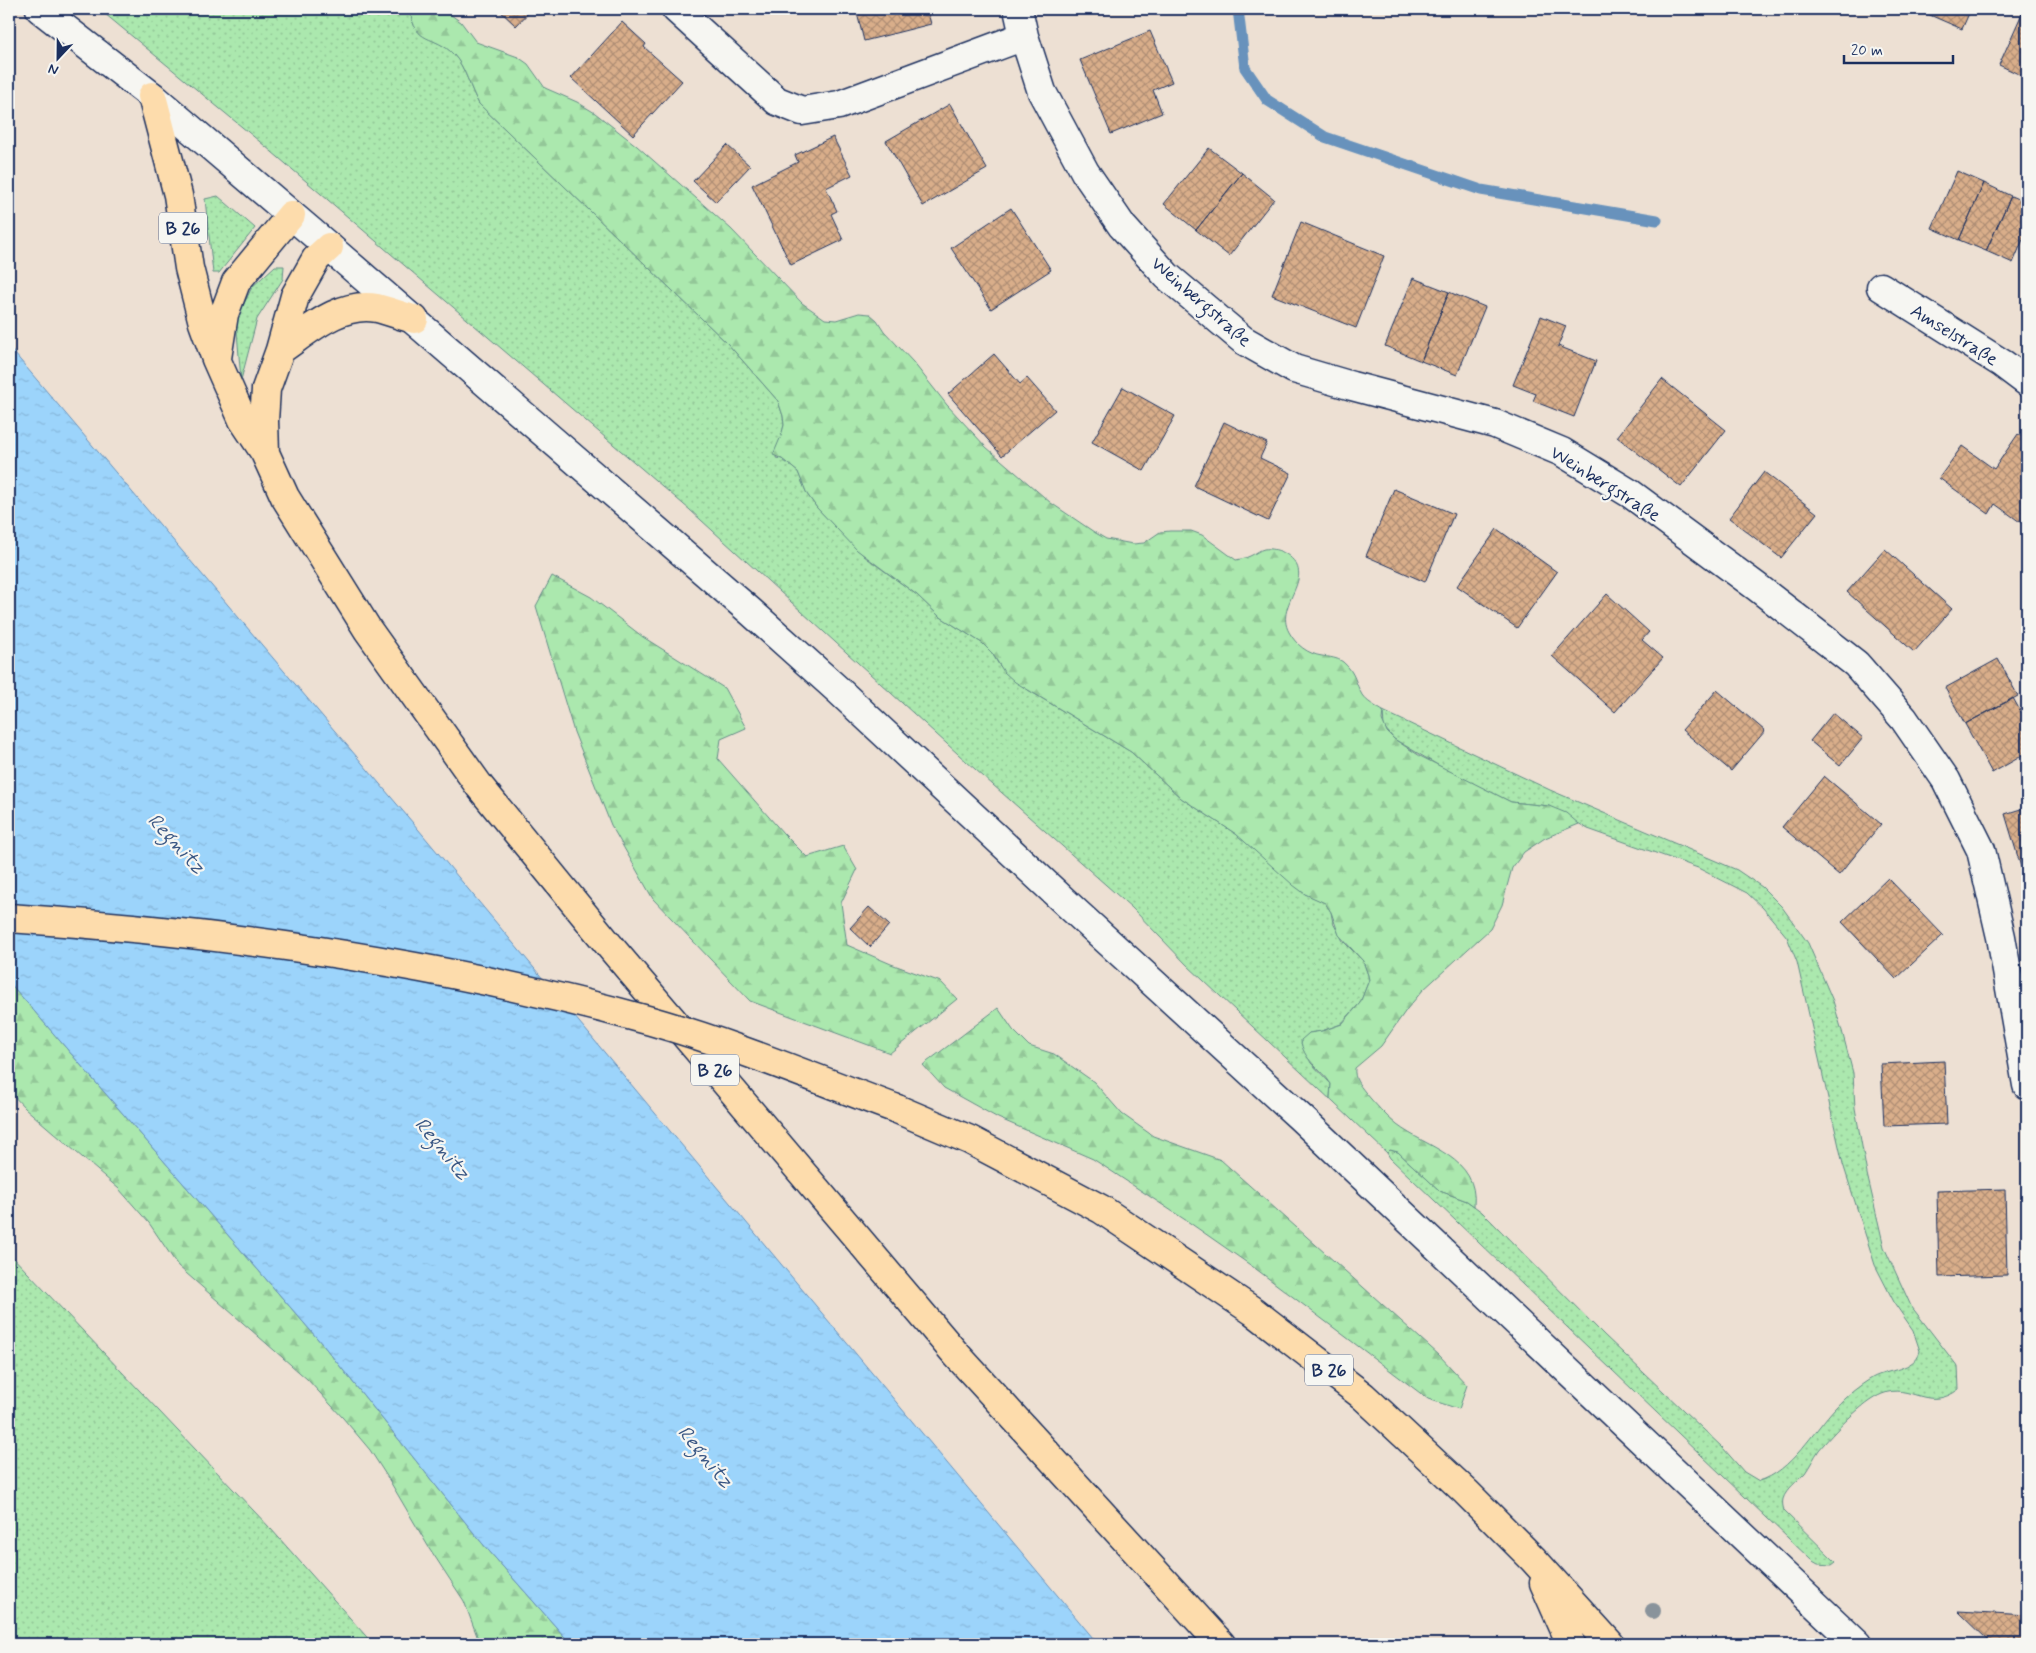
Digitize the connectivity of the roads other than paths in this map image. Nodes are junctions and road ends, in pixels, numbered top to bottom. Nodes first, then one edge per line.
1 (40, 9) edge
2 (676, 9) edge
3 (1018, 9) edge
4 (1024, 36) junction
5 (152, 96) junction
6 (291, 214) junction
7 (329, 247) junction
8 (1881, 287) dead end
9 (414, 319) junction
10 (280, 350) junction
11 (216, 360) junction
12 (2027, 382) edge
13 (265, 453) junction
14 (9, 918) edge
15 (2027, 1085) edge
16 (1533, 1559) junction
17 (1221, 1644) edge
18 (1571, 1644) edge
19 (1610, 1644) edge
20 (1857, 1644) edge

1 - 5 street
2 - 4 street
3 - 4 street, Weinbergstraße
4 - 15 street, Weinbergstraße
5 - 6 street
5 - 11 main road, B 26
6 - 7 street
6 - 11 main road
7 - 9 street
7 - 10 main road, B 26
8 - 12 street, Amselstraße
9 - 10 main road
9 - 20 street
10 - 13 main road, B 26
11 - 13 main road, B 26
13 - 17 main road, B 26
14 - 16 main road, B 26, bridge
16 - 18 main road, B 26
16 - 19 main road, B 26

